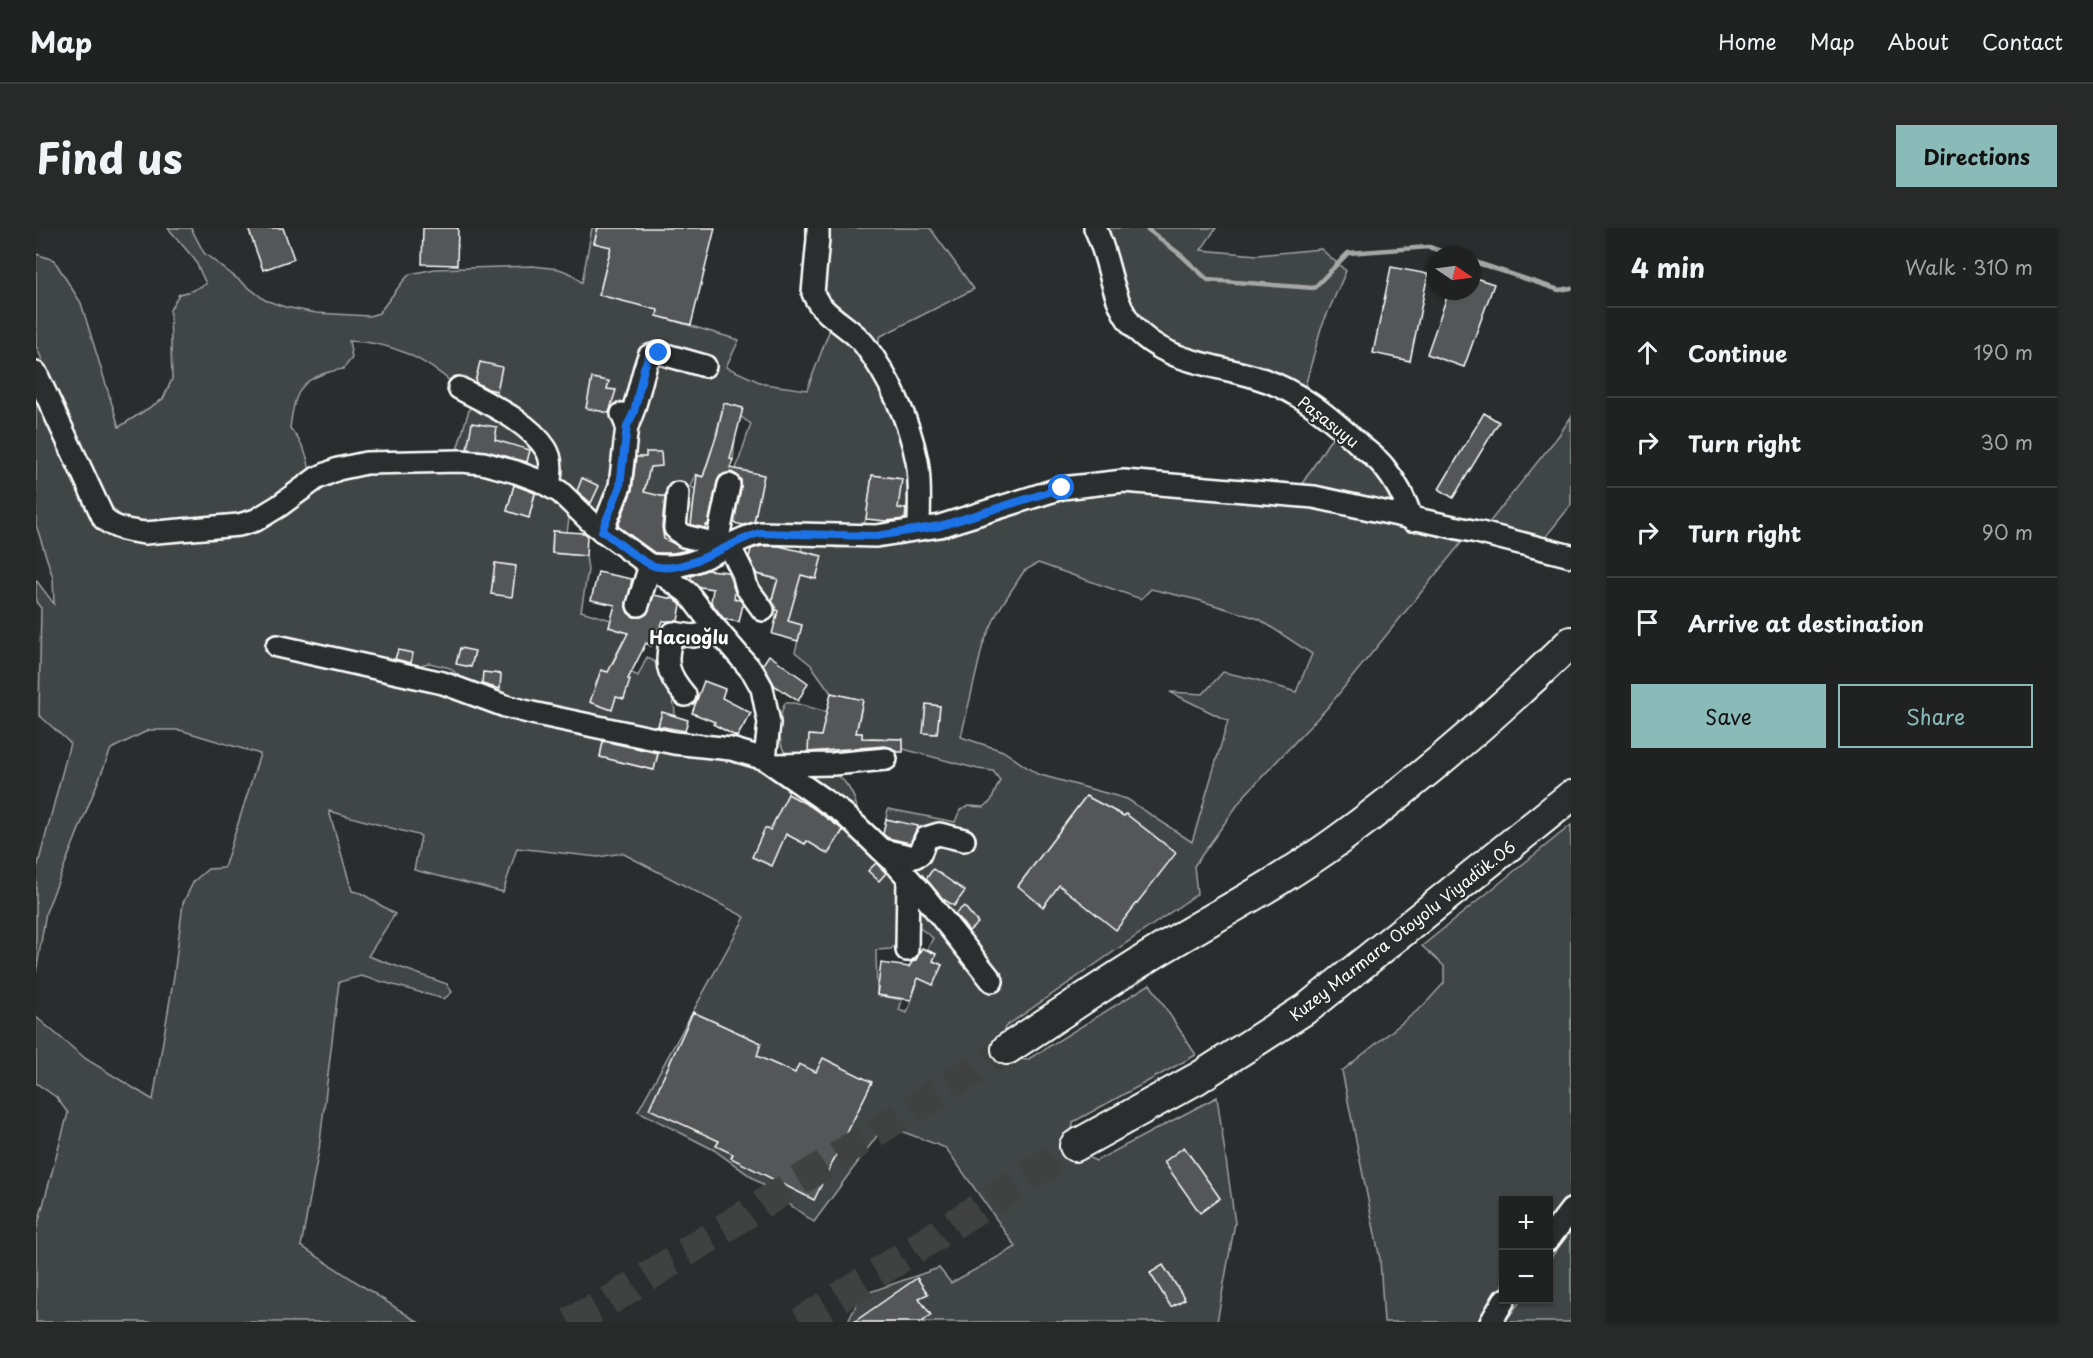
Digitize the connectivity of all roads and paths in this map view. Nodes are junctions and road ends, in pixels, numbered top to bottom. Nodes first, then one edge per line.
1 (818, 228) edge
2 (1095, 228) edge
3 (705, 366) dead end
4 (36, 373) edge
5 (459, 388) dead end
6 (729, 485) dead end
7 (549, 486) junction
8 (678, 493) dead end
9 (1412, 520) junction
10 (919, 529) junction
11 (602, 531) junction
12 (720, 547) junction
13 (1569, 556) edge
14 (650, 565) junction
15 (638, 605) dead end
16 (763, 610) dead end
17 (718, 631) junction
18 (1571, 642) edge
19 (277, 646) dead end
20 (685, 695) dead end
21 (886, 759) dead end
22 (769, 762) junction
23 (1571, 796) edge
24 (964, 840) dead end
25 (882, 850) junction
26 (908, 878) junction
27 (907, 950) dead end
28 (992, 981) dead end
29 (1007, 1049) tunnel mouth
30 (1075, 1146) tunnel mouth
31 (1571, 1210) edge
32 (1553, 1233) edge
33 (1501, 1304) edge
34 (1491, 1322) edge

1 - 10 street
2 - 9 street, Paşasuyu
3 - 11 street
4 - 7 street
5 - 7 street
6 - 12 street
7 - 11 street
8 - 12 street
9 - 10 street
9 - 13 street
10 - 12 street
11 - 14 street
12 - 14 street
12 - 16 street
14 - 15 street
14 - 17 street
17 - 20 street
17 - 22 street
18 - 29 highway
19 - 22 street
21 - 22 street
22 - 25 street
23 - 30 highway, Kuzey Marmara Otoyolu Viyadük.06
24 - 25 street
25 - 26 street
26 - 27 street
26 - 28 street
31 - 32 street
33 - 34 street

